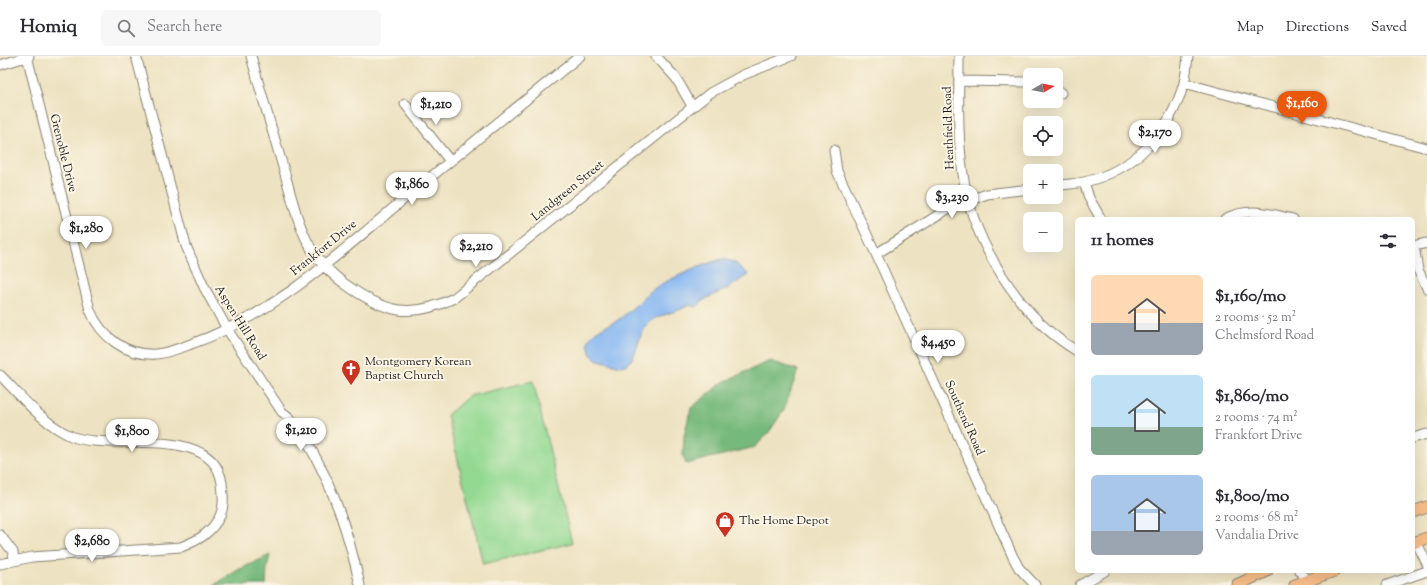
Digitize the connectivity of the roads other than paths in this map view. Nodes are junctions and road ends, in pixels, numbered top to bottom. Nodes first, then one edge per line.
1 (28, 56) edge
2 (136, 56) edge
3 (251, 56) edge
4 (580, 56) edge
5 (656, 56) edge
6 (792, 56) edge
7 (959, 56) edge
8 (1188, 56) edge
9 (0, 65) edge
10 (959, 81) junction
11 (1023, 82) edge
12 (1184, 83) junction
13 (405, 104) dead end
14 (692, 106) junction
15 (1427, 148) edge
16 (834, 150) dead end
17 (450, 161) junction
18 (1084, 182) junction
19 (1063, 185) edge
20 (1023, 190) edge
21 (968, 200) junction
22 (1100, 217) edge
23 (1230, 217) edge
24 (1285, 217) edge
25 (1427, 243) edge
26 (1415, 246) edge
27 (1415, 252) edge
28 (876, 254) junction
29 (323, 266) junction
30 (1427, 288) edge
31 (227, 329) junction
32 (1075, 349) edge
33 (0, 375) edge
34 (1427, 434) edge
35 (1415, 437) edge
36 (1427, 507) edge
37 (1415, 511) edge
38 (0, 535) edge
39 (1419, 541) edge
40 (14, 560) junction
41 (0, 564) edge
42 (1427, 564) edge
43 (1427, 571) edge
44 (1101, 573) edge
45 (1263, 573) edge
46 (1328, 573) edge
47 (1303, 581) edge
48 (1033, 584) edge
49 (360, 585) edge
50 (1080, 585) edge
51 (1238, 585) edge
52 (1387, 585) edge

1 - 9 street
1 - 31 street, Grenoble Drive
2 - 31 street, Aspen Hill Road
3 - 29 street, Landgreen Street
4 - 17 street, Frankfort Drive
5 - 14 street
6 - 14 street, Landgreen Street
7 - 10 street, Heathfield Road
8 - 12 street
10 - 11 street
10 - 21 street, Heathfield Road
12 - 15 street
12 - 18 street
13 - 17 street
14 - 29 street, Landgreen Street
16 - 28 street, Southend Road
17 - 29 street, Frankfort Drive
18 - 19 street
18 - 22 street
20 - 21 street
21 - 28 street
21 - 32 street, Heathfield Road
23 - 24 street
25 - 26 street
27 - 30 street
28 - 48 street, Southend Road
29 - 31 street, Frankfort Drive
31 - 49 street, Aspen Hill Road
33 - 40 street
34 - 35 street
36 - 37 main road
38 - 40 street
39 - 42 street
40 - 41 street
43 - 52 street
44 - 50 street
45 - 51 main road
46 - 47 main road

